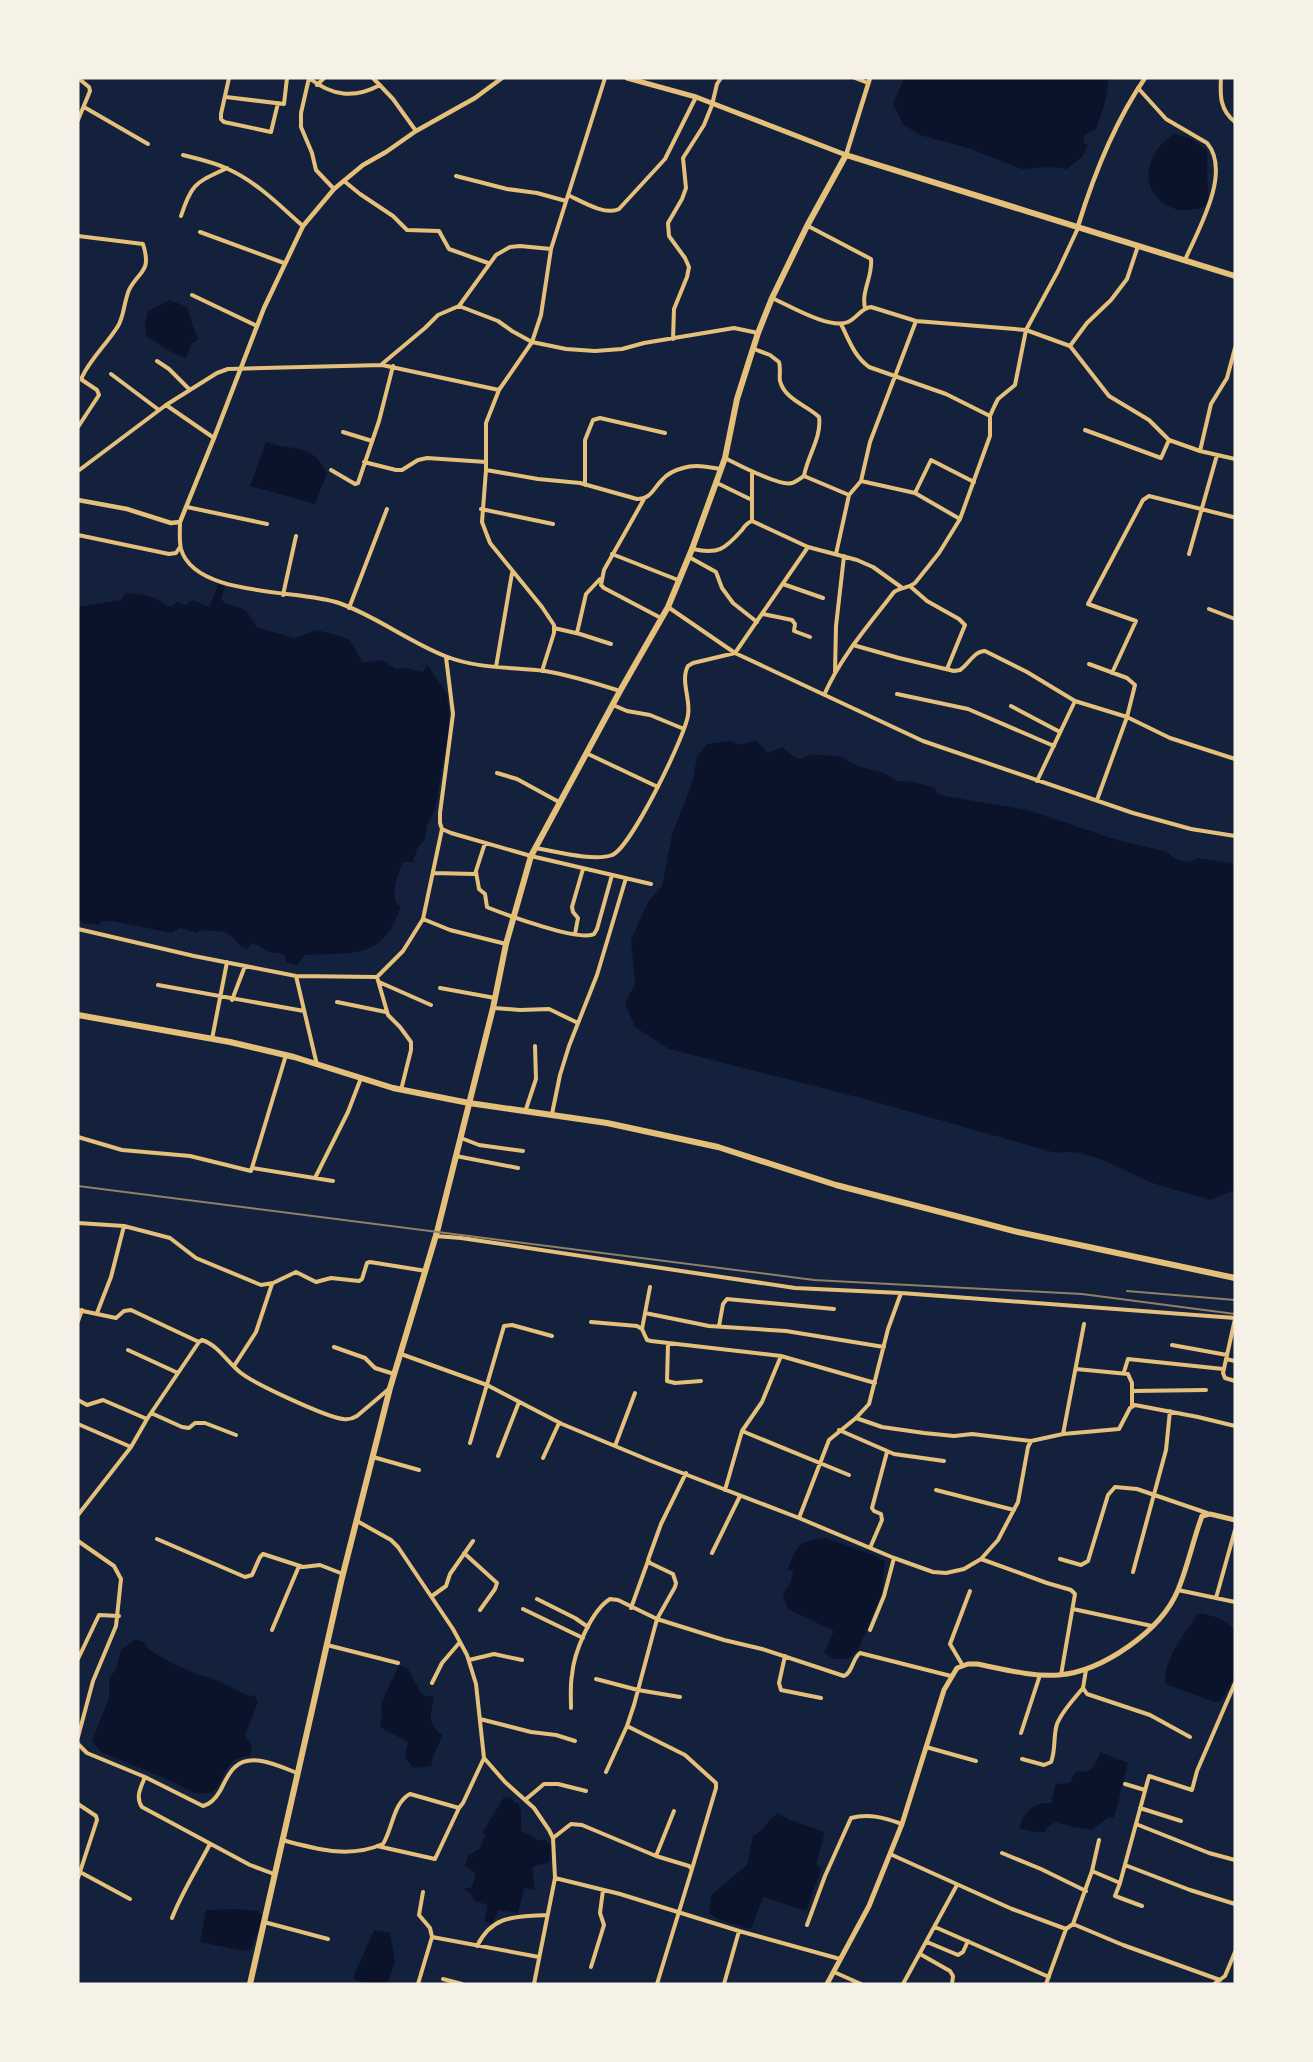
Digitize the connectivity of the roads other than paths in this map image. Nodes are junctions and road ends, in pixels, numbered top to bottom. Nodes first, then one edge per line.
1 (78, 78) edge
2 (229, 78) edge
3 (287, 78) edge
4 (308, 78) edge
5 (324, 78) edge
6 (373, 78) edge
7 (502, 78) edge
8 (605, 78) edge
9 (627, 78) edge
10 (713, 78) edge
11 (721, 78) edge
12 (855, 78) edge
13 (1144, 78) edge
14 (1221, 78) edge
15 (869, 80) edge
16 (317, 85) junction
17 (380, 85) junction
18 (1138, 88) junction
19 (716, 89) junction
20 (226, 97) junction
21 (696, 98) junction
22 (278, 104) junction
23 (712, 105) junction
24 (84, 107) junction
25 (78, 118) edge
26 (1235, 122) edge
27 (417, 131) junction
28 (148, 144) dead end
29 (183, 155) dead end
30 (846, 155) junction
31 (227, 168) junction
32 (456, 176) dead end
33 (344, 181) junction
34 (334, 189) junction
35 (568, 195) junction
36 (566, 201) junction
37 (181, 216) dead end
38 (303, 226) junction
39 (807, 226) junction
40 (1078, 226) junction
41 (200, 232) dead end
42 (78, 236) edge
43 (1138, 246) junction
44 (551, 249) junction
45 (1185, 261) junction
46 (284, 263) junction
47 (488, 263) junction
48 (1235, 276) edge
49 (192, 295) dead end
50 (772, 298) junction
51 (459, 306) junction
52 (865, 308) junction
53 (916, 321) junction
54 (841, 324) junction
55 (257, 326) junction
56 (1026, 330) junction
57 (759, 333) junction
58 (673, 339) junction
59 (532, 342) junction
60 (1070, 346) junction
61 (1235, 348) edge
62 (753, 349) junction
63 (157, 361) dead end
64 (382, 364) junction
65 (393, 366) junction
66 (241, 369) junction
67 (111, 374) dead end
68 (894, 377) junction
69 (80, 379) edge
70 (190, 390) junction
71 (499, 390) junction
72 (166, 405) junction
73 (159, 410) junction
74 (990, 416) junction
75 (78, 427) edge
76 (1084, 430) dead end
77 (343, 432) dead end
78 (665, 433) dead end
79 (214, 438) junction
80 (1169, 440) junction
81 (372, 441) junction
82 (1200, 451) junction
83 (1217, 455) junction
84 (725, 458) junction
85 (1235, 459) edge
86 (364, 462) junction
87 (486, 462) junction
88 (721, 469) junction
89 (486, 470) junction
90 (78, 471) edge
91 (331, 471) dead end
92 (752, 472) junction
93 (804, 476) junction
94 (861, 481) junction
95 (974, 482) junction
96 (716, 483) junction
97 (585, 485) junction
98 (915, 493) junction
99 (849, 495) junction
100 (644, 499) junction
101 (78, 500) edge
102 (752, 500) junction
103 (187, 507) junction
104 (387, 509) dead end
105 (482, 509) junction
106 (1202, 509) junction
107 (1233, 517) dead end
108 (960, 519) junction
109 (752, 521) junction
110 (180, 522) junction
111 (267, 524) dead end
112 (553, 524) dead end
113 (78, 535) edge
114 (296, 536) dead end
115 (180, 547) junction
116 (808, 547) junction
117 (692, 549) junction
118 (612, 554) junction
119 (836, 554) junction
120 (1189, 554) dead end
121 (844, 556) junction
122 (688, 557) junction
123 (512, 572) junction
124 (601, 579) junction
125 (679, 580) junction
126 (783, 585) junction
127 (901, 587) junction
128 (911, 587) junction
129 (284, 595) junction
130 (823, 598) dead end
131 (668, 607) junction
132 (349, 608) junction
133 (1209, 609) dead end
134 (763, 614) junction
135 (661, 618) junction
136 (1235, 619) edge
137 (757, 622) junction
138 (554, 628) junction
139 (577, 633) junction
140 (810, 637) dead end
141 (610, 644) dead end
142 (853, 645) junction
143 (735, 653) junction
144 (446, 657) junction
145 (1089, 664) dead end
146 (496, 667) junction
147 (947, 669) junction
148 (542, 671) junction
149 (835, 672) junction
150 (1112, 673) junction
151 (620, 690) junction
152 (825, 693) junction
153 (897, 694) dead end
154 (1075, 701) junction
155 (612, 705) junction
156 (1011, 706) dead end
157 (1127, 717) junction
158 (684, 729) junction
159 (1060, 732) junction
160 (1054, 746) junction
161 (586, 753) junction
162 (1235, 759) edge
163 (497, 773) dead end
164 (1037, 781) junction
165 (658, 787) junction
166 (1097, 800) junction
167 (559, 802) junction
168 (442, 829) junction
169 (1235, 836) edge
170 (485, 843) junction
171 (534, 848) junction
172 (531, 856) junction
173 (583, 868) junction
174 (476, 872) junction
175 (433, 873) junction
176 (612, 875) junction
177 (626, 878) junction
178 (651, 884) dead end
179 (513, 917) junction
180 (423, 919) junction
181 (78, 930) edge
182 (575, 934) junction
183 (506, 944) junction
184 (227, 963) junction
185 (245, 966) junction
186 (296, 976) junction
187 (378, 979) junction
188 (158, 985) dead end
189 (440, 988) dead end
190 (220, 998) junction
191 (495, 998) junction
192 (232, 1000) junction
193 (337, 1002) dead end
194 (431, 1005) dead end
195 (493, 1008) junction
196 (304, 1011) junction
197 (387, 1012) junction
198 (78, 1015) edge
199 (578, 1023) junction
200 (212, 1039) junction
201 (535, 1046) dead end
202 (286, 1055) junction
203 (317, 1065) junction
204 (361, 1078) junction
205 (401, 1090) junction
206 (469, 1103) junction
207 (525, 1112) junction
208 (551, 1116) junction
209 (78, 1137) edge
210 (460, 1138) junction
211 (523, 1151) dead end
212 (456, 1155) junction
213 (253, 1168) junction
214 (518, 1168) dead end
215 (315, 1178) junction
216 (333, 1181) dead end
217 (78, 1223) edge
218 (124, 1226) junction
219 (435, 1236) junction
220 (426, 1271) junction
221 (1235, 1278) edge
222 (273, 1283) junction
223 (650, 1287) dead end
224 (901, 1293) junction
225 (834, 1309) dead end
226 (80, 1310) edge
227 (97, 1313) junction
228 (645, 1313) junction
229 (1235, 1319) edge
230 (78, 1321) edge
231 (591, 1322) dead end
232 (1084, 1324) dead end
233 (719, 1326) junction
234 (642, 1329) junction
235 (552, 1336) dead end
236 (199, 1342) junction
237 (668, 1344) junction
238 (1172, 1345) dead end
239 (334, 1347) dead end
240 (884, 1347) junction
241 (128, 1350) dead end
242 (400, 1353) junction
243 (781, 1356) junction
244 (1227, 1357) junction
245 (1235, 1361) edge
246 (234, 1366) junction
247 (1223, 1369) junction
248 (1076, 1370) junction
249 (178, 1372) junction
250 (1124, 1372) junction
251 (394, 1374) junction
252 (701, 1381) dead end
253 (1235, 1381) edge
254 (875, 1383) junction
255 (487, 1385) junction
256 (390, 1388) junction
257 (1206, 1390) dead end
258 (1132, 1391) junction
259 (635, 1393) dead end
260 (78, 1400) edge
261 (519, 1402) junction
262 (1132, 1406) junction
263 (1170, 1411) junction
264 (151, 1413) junction
265 (856, 1418) junction
266 (147, 1419) junction
267 (559, 1423) junction
268 (78, 1424) edge
269 (1235, 1426) edge
270 (839, 1430) junction
271 (742, 1431) junction
272 (1063, 1434) junction
273 (236, 1435) dead end
274 (1031, 1441) junction
275 (470, 1443) dead end
276 (615, 1446) junction
277 (131, 1447) junction
278 (887, 1452) junction
279 (498, 1456) dead end
280 (373, 1457) junction
281 (543, 1458) dead end
282 (944, 1461) dead end
283 (820, 1464) junction
284 (419, 1470) dead end
285 (686, 1473) junction
286 (849, 1475) dead end
287 (725, 1490) junction
288 (936, 1490) dead end
289 (740, 1496) junction
290 (1154, 1496) junction
291 (1014, 1510) junction
292 (1207, 1513) junction
293 (78, 1515) edge
294 (799, 1518) junction
295 (1235, 1520) edge
296 (357, 1521) junction
297 (1235, 1530) edge
298 (157, 1539) dead end
299 (78, 1541) edge
300 (473, 1541) dead end
301 (870, 1548) junction
302 (464, 1553) junction
303 (712, 1553) dead end
304 (894, 1558) junction
305 (981, 1559) junction
306 (1060, 1559) dead end
307 (648, 1560) junction
308 (298, 1566) junction
309 (1133, 1572) dead end
310 (343, 1574) junction
311 (1178, 1590) junction
312 (970, 1591) dead end
313 (432, 1596) junction
314 (1216, 1598) junction
315 (537, 1599) dead end
316 (1235, 1602) edge
317 (632, 1608) junction
318 (523, 1609) dead end
319 (1073, 1609) junction
320 (480, 1610) dead end
321 (119, 1616) junction
322 (657, 1619) junction
323 (588, 1627) junction
324 (1154, 1627) junction
325 (272, 1630) dead end
326 (870, 1630) dead end
327 (582, 1638) junction
328 (460, 1642) junction
329 (327, 1645) junction
330 (785, 1656) junction
331 (78, 1659) edge
332 (469, 1660) junction
333 (522, 1660) dead end
334 (399, 1663) dead end
335 (963, 1666) junction
336 (1086, 1670) junction
337 (1040, 1674) junction
338 (1061, 1675) junction
339 (951, 1676) junction
340 (596, 1679) dead end
341 (432, 1683) dead end
342 (1235, 1683) edge
343 (1083, 1688) junction
344 (638, 1690) junction
345 (680, 1697) dead end
346 (821, 1698) dead end
347 (571, 1708) dead end
348 (480, 1719) junction
349 (627, 1726) junction
350 (1021, 1733) dead end
351 (78, 1737) edge
352 (1190, 1737) dead end
353 (575, 1741) dead end
354 (78, 1744) edge
355 (926, 1746) junction
356 (484, 1758) junction
357 (1022, 1759) dead end
358 (976, 1761) dead end
359 (606, 1772) dead end
360 (297, 1773) junction
361 (145, 1777) junction
362 (1125, 1784) dead end
363 (1145, 1790) junction
364 (586, 1791) dead end
365 (525, 1800) junction
366 (78, 1804) edge
367 (459, 1808) junction
368 (1140, 1808) junction
369 (674, 1811) dead end
370 (1181, 1821) dead end
371 (902, 1824) junction
372 (1136, 1824) junction
373 (553, 1838) junction
374 (282, 1840) junction
375 (1099, 1840) dead end
376 (210, 1844) junction
377 (377, 1846) junction
378 (1002, 1853) dead end
379 (890, 1854) junction
380 (656, 1856) junction
381 (1235, 1860) edge
382 (1125, 1865) junction
383 (692, 1869) junction
384 (81, 1872) junction
385 (1092, 1872) junction
386 (274, 1874) junction
387 (78, 1878) edge
388 (555, 1878) junction
389 (1120, 1883) junction
390 (957, 1884) junction
391 (603, 1890) junction
392 (1086, 1891) junction
393 (423, 1892) dead end
394 (130, 1899) dead end
395 (1235, 1904) edge
396 (1143, 1906) dead end
397 (679, 1912) junction
398 (548, 1915) junction
399 (172, 1918) dead end
400 (264, 1922) junction
401 (1072, 1924) junction
402 (807, 1925) dead end
403 (935, 1927) junction
404 (1066, 1929) junction
405 (739, 1931) junction
406 (432, 1937) junction
407 (328, 1939) dead end
408 (927, 1941) junction
409 (968, 1941) junction
410 (477, 1946) junction
411 (1235, 1952) edge
412 (920, 1954) junction
413 (539, 1957) junction
414 (1234, 1958) edge
415 (841, 1959) junction
416 (591, 1967) dead end
417 (834, 1972) junction
418 (1049, 1977) junction
419 (444, 1979) dead end
420 (1220, 1980) junction
421 (250, 1984) edge
422 (418, 1984) edge
423 (462, 1984) edge
424 (534, 1984) edge
425 (657, 1984) edge
426 (724, 1984) edge
427 (827, 1984) edge
428 (861, 1984) edge
429 (903, 1984) edge
430 (952, 1984) edge
431 (1046, 1984) edge
432 (1214, 1984) edge

1 - 24 street
2 - 20 street
3 - 22 street
4 - 16 street
4 - 34 street
5 - 16 street
6 - 17 street
7 - 27 street
8 - 35 street
9 - 21 main road
10 - 19 street
11 - 19 street
12 - 15 street
13 - 18 street
14 - 26 street
15 - 30 street
16 - 17 street
17 - 27 street
18 - 40 street
18 - 45 street
19 - 23 street
20 - 22 street
20 - 22 street
21 - 23 main road
21 - 35 street
23 - 30 main road
23 - 58 street
24 - 25 street
24 - 28 street
27 - 33 street
29 - 31 street
30 - 39 main road
30 - 40 main road
31 - 37 street
31 - 38 street
32 - 36 street
33 - 34 street
33 - 47 street
34 - 38 street
35 - 36 street
36 - 44 street
38 - 46 street
39 - 50 main road
39 - 52 street
40 - 43 main road
40 - 56 street
41 - 46 street
42 - 69 street
43 - 45 main road
43 - 60 street
44 - 47 street
44 - 59 street
45 - 48 main road
46 - 55 street
47 - 51 street
49 - 55 street
50 - 54 street
50 - 57 main road
51 - 59 street
51 - 64 street
52 - 53 street
52 - 54 street
53 - 56 street
53 - 68 street
54 - 68 street
55 - 66 street
56 - 60 street
56 - 74 street
57 - 58 street
57 - 62 main road
58 - 59 street
59 - 71 street
60 - 80 street
61 - 82 street
62 - 84 main road
62 - 93 street
63 - 70 street
64 - 65 street
64 - 66 street
65 - 71 street
65 - 81 street
66 - 70 street
66 - 79 street
67 - 73 street
68 - 74 street
68 - 94 street
69 - 75 street
70 - 72 street
71 - 87 street
72 - 73 street
72 - 79 street
73 - 90 street
74 - 95 street
76 - 80 street
77 - 81 street
78 - 97 street
79 - 103 street
80 - 82 street
81 - 86 street
82 - 83 street
83 - 85 street
83 - 106 street
84 - 88 main road
84 - 92 street
86 - 87 street
86 - 91 street
87 - 89 street
88 - 96 main road
88 - 100 street
89 - 97 street
89 - 105 street
92 - 93 street
92 - 102 street
93 - 99 street
94 - 98 street
94 - 99 street
95 - 98 street
95 - 108 street
96 - 102 street
96 - 117 main road
97 - 100 street
98 - 108 street
99 - 119 street
100 - 118 street
101 - 110 street
102 - 109 street
103 - 110 street
103 - 111 street
104 - 132 street
105 - 112 street
105 - 123 street
106 - 107 street
106 - 120 street
106 - 150 street
108 - 128 street
109 - 116 street
109 - 117 street
110 - 115 street
113 - 115 street
114 - 129 street
115 - 129 street
116 - 119 street
116 - 126 street
117 - 122 main road
118 - 124 street
118 - 125 street
119 - 121 street
121 - 127 street
121 - 149 street
122 - 125 main road
122 - 137 street
123 - 138 street
123 - 146 street
124 - 135 street
124 - 139 street
125 - 131 main road
126 - 130 street
126 - 134 street
127 - 128 street
127 - 142 street
128 - 147 street
129 - 132 street
131 - 135 main road
131 - 143 street
132 - 144 street
133 - 136 street
134 - 137 street
134 - 140 street
135 - 151 main road
137 - 143 street
138 - 139 street
138 - 148 street
139 - 141 street
142 - 147 street
142 - 149 street
143 - 152 street
143 - 158 street
144 - 146 street
144 - 168 street
145 - 150 street
146 - 148 street
147 - 154 street
148 - 151 street
149 - 152 street
150 - 157 street
151 - 155 main road
152 - 164 street
153 - 160 street
154 - 157 street
154 - 159 street
155 - 158 street
155 - 161 main road
156 - 159 street
157 - 162 street
157 - 166 street
158 - 165 street
159 - 160 street
160 - 164 street
161 - 165 street
161 - 167 main road
163 - 167 street
164 - 166 street
165 - 171 street
166 - 169 street
167 - 171 main road
168 - 170 street
168 - 175 street
170 - 172 street
170 - 174 street
171 - 172 main road
172 - 173 street
172 - 179 main road
173 - 176 street
173 - 182 street
174 - 175 street
174 - 179 street
175 - 180 street
176 - 177 street
176 - 182 street
177 - 178 street
177 - 199 street
179 - 182 street
179 - 183 main road
180 - 183 street
180 - 187 street
181 - 184 street
183 - 191 main road
184 - 185 street
184 - 190 street
185 - 186 street
185 - 192 street
186 - 187 street
186 - 196 street
187 - 194 street
187 - 197 street
188 - 190 street
189 - 191 street
190 - 192 street
190 - 200 street
191 - 195 main road
192 - 196 street
193 - 197 street
195 - 199 street
195 - 206 main road
196 - 203 street
197 - 205 street
198 - 200 main road
199 - 208 street
200 - 202 main road
201 - 207 street
202 - 203 main road
202 - 213 street
203 - 204 main road
204 - 205 main road
204 - 215 street
205 - 206 main road
206 - 207 main road
206 - 210 main road
207 - 208 main road
208 - 221 main road
209 - 213 street
210 - 211 street
210 - 212 main road
212 - 214 street
212 - 219 main road
213 - 215 street
215 - 216 street
217 - 218 street
218 - 222 street
218 - 227 street
219 - 220 main road
219 - 224 street
220 - 222 street
220 - 242 main road
222 - 246 street
223 - 228 street
224 - 229 street
224 - 240 street
225 - 233 street
226 - 227 street
226 - 230 street
227 - 236 street
228 - 233 street
228 - 234 street
229 - 244 street
231 - 234 street
232 - 248 street
233 - 240 street
234 - 237 street
235 - 255 street
236 - 246 street
236 - 249 street
237 - 243 street
237 - 252 street
238 - 244 street
239 - 251 street
240 - 254 street
241 - 249 street
242 - 251 main road
242 - 255 street
243 - 254 street
243 - 271 street
244 - 245 street
244 - 247 street
246 - 256 street
247 - 250 street
247 - 253 street
248 - 250 street
248 - 272 street
249 - 264 street
250 - 258 street
251 - 256 main road
254 - 265 street
255 - 261 street
255 - 275 street
256 - 280 main road
257 - 258 street
258 - 262 street
259 - 276 street
260 - 266 street
261 - 267 street
261 - 279 street
262 - 263 street
262 - 272 street
263 - 269 street
263 - 290 street
264 - 266 street
264 - 273 street
265 - 270 street
265 - 274 street
266 - 277 street
267 - 276 street
267 - 281 street
268 - 277 street
270 - 278 street
270 - 283 street
271 - 283 street
271 - 287 street
272 - 274 street
274 - 291 street
276 - 285 street
277 - 293 street
278 - 282 street
278 - 301 street
280 - 284 street
280 - 296 main road
283 - 286 street
283 - 294 street
285 - 287 street
285 - 307 street
287 - 289 street
288 - 291 street
289 - 294 street
289 - 303 street
290 - 292 street
290 - 306 street
290 - 309 street
291 - 305 street
292 - 295 main road
292 - 311 main road
294 - 301 street
296 - 310 main road
296 - 313 street
297 - 314 street
298 - 308 street
299 - 321 street
300 - 302 street
301 - 304 street
302 - 313 street
302 - 320 street
304 - 305 street
304 - 326 street
305 - 319 street
307 - 317 street
307 - 322 street
308 - 310 street
308 - 325 street
310 - 329 main road
311 - 314 street
311 - 324 main road
312 - 335 street
313 - 328 street
314 - 316 street
315 - 323 street
317 - 322 street
317 - 323 street
318 - 327 street
319 - 324 street
319 - 338 street
321 - 331 street
321 - 351 street
322 - 330 street
322 - 344 street
323 - 327 street
324 - 336 main road
327 - 347 street
328 - 332 street
328 - 341 street
329 - 334 street
329 - 360 main road
330 - 339 street
330 - 346 street
332 - 333 street
332 - 348 street
335 - 337 main road
335 - 339 main road
336 - 338 main road
336 - 343 street
337 - 338 main road
337 - 350 street
339 - 355 main road
340 - 344 street
342 - 363 street
343 - 352 street
343 - 357 street
344 - 345 street
344 - 349 street
348 - 353 street
348 - 356 street
349 - 359 street
349 - 383 street
354 - 361 street
355 - 358 street
355 - 371 main road
356 - 365 street
356 - 367 street
360 - 361 street
360 - 374 main road
361 - 376 street
362 - 363 street
363 - 368 street
364 - 365 street
365 - 373 street
366 - 384 street
367 - 377 street
367 - 377 street
368 - 370 street
368 - 372 street
369 - 380 street
371 - 379 main road
371 - 402 street
372 - 381 street
372 - 382 street
373 - 380 street
373 - 388 street
374 - 377 street
374 - 386 main road
375 - 385 street
376 - 386 street
376 - 399 street
378 - 392 street
379 - 390 street
379 - 415 main road
380 - 383 street
382 - 389 street
382 - 395 street
383 - 397 street
384 - 387 street
384 - 394 street
385 - 389 street
385 - 392 street
386 - 400 main road
388 - 391 street
388 - 398 street
389 - 396 street
390 - 403 street
390 - 404 street
391 - 397 street
391 - 416 street
392 - 401 street
393 - 406 street
397 - 405 street
397 - 425 street
398 - 410 street
398 - 413 street
400 - 407 street
400 - 421 main road
401 - 404 street
401 - 420 street
403 - 408 street
403 - 409 street
404 - 418 street
405 - 415 street
405 - 426 street
406 - 410 street
406 - 422 street
408 - 409 street
408 - 412 street
409 - 418 street
410 - 413 street
411 - 414 street
412 - 429 street
412 - 430 street
413 - 424 street
414 - 420 street
415 - 417 main road
417 - 427 main road
417 - 428 street
418 - 431 street
419 - 423 street
420 - 432 street

